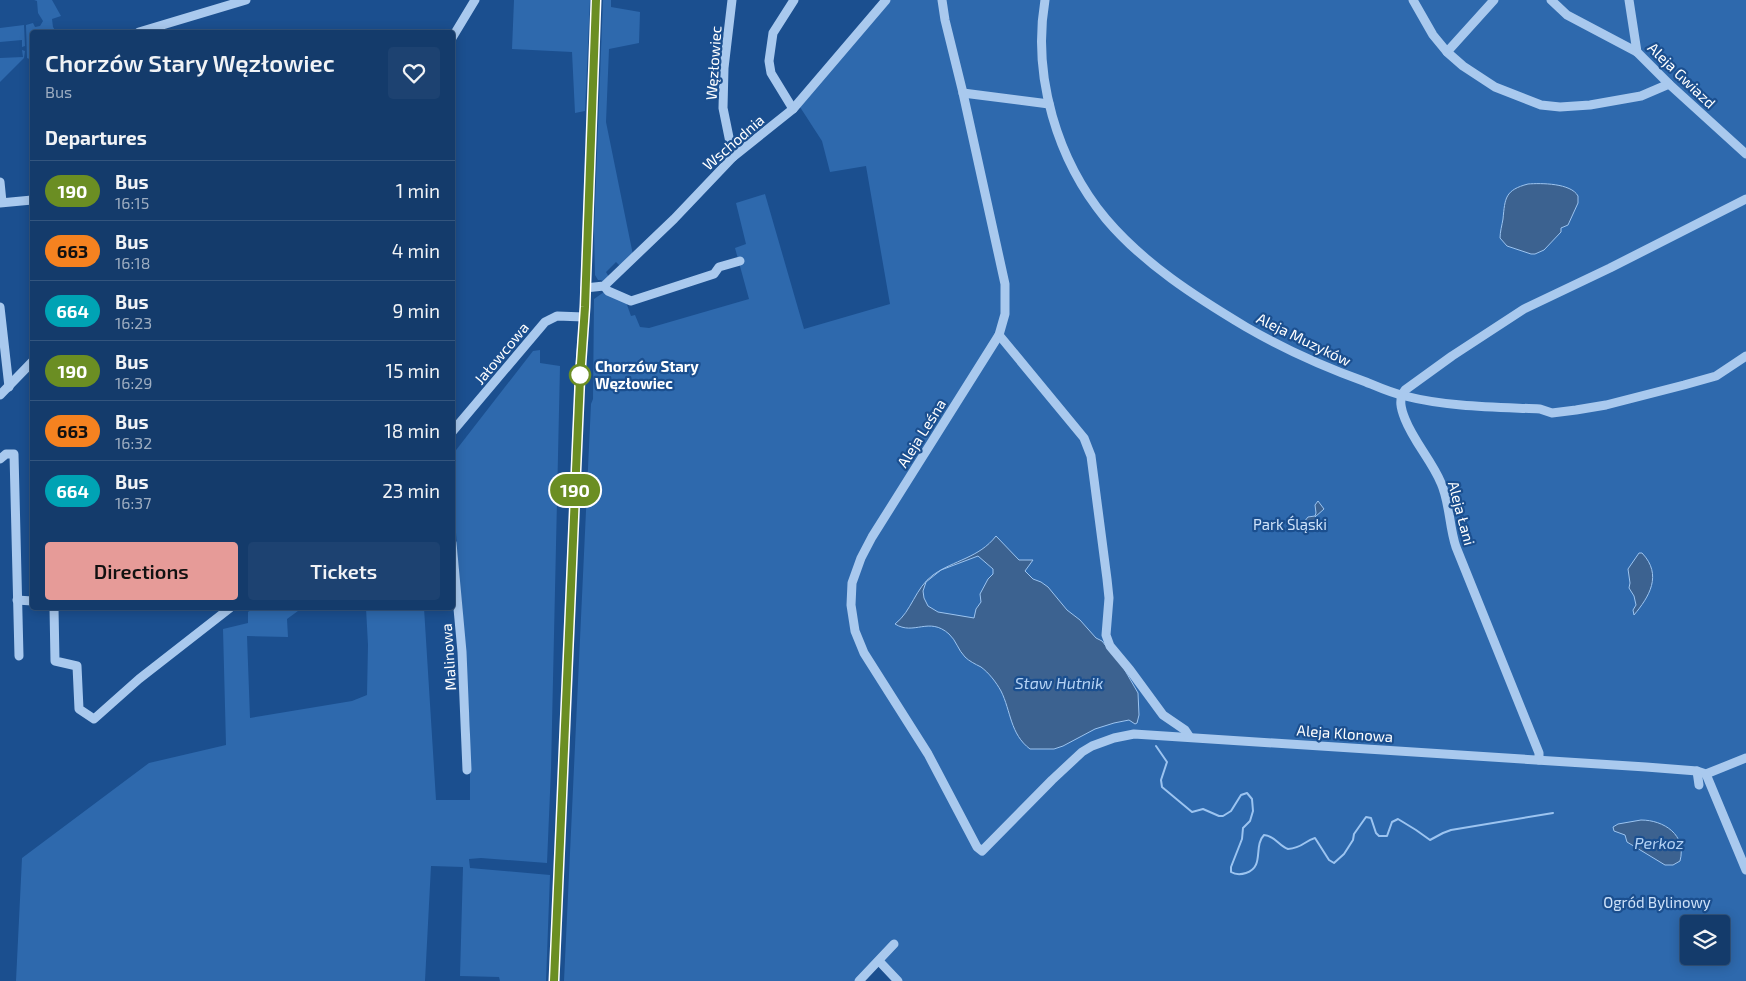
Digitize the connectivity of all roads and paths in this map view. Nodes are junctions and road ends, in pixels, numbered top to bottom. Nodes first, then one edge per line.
1 (246, 0) edge
2 (475, 0) edge
3 (596, 0) edge
4 (732, 0) edge
5 (794, 0) edge
6 (886, 0) edge
7 (942, 0) edge
8 (1045, 0) edge
9 (1413, 0) edge
10 (1494, 0) edge
11 (1551, 0) edge
12 (1629, 0) edge
13 (146, 30) edge
14 (455, 33) edge
15 (1447, 52) junction
16 (1637, 52) junction
17 (1669, 84) junction
18 (963, 93) junction
19 (1049, 104) junction
20 (793, 109) junction
21 (1746, 154) edge
22 (733, 157) junction
23 (0, 182) edge
24 (1746, 199) edge
25 (30, 201) edge
26 (1, 203) edge
27 (740, 261) dead end
28 (604, 286) junction
29 (585, 288) junction
30 (0, 312) edge
31 (584, 318) junction
32 (999, 335) junction
33 (1746, 356) edge
34 (30, 364) edge
35 (9, 387) junction
36 (0, 395) edge
37 (1401, 395) junction
38 (455, 428) edge
39 (0, 459) edge
40 (455, 576) edge
41 (17, 600) junction
42 (30, 601) edge
43 (54, 610) edge
44 (228, 610) edge
45 (18, 656) dead end
46 (1189, 736) junction
47 (1746, 758) edge
48 (1540, 760) junction
49 (467, 770) dead end
50 (1696, 771) junction
51 (1706, 774) junction
52 (1699, 785) dead end
53 (982, 851) joint
54 (1746, 870) edge
55 (894, 944) dead end
56 (879, 961) junction
57 (554, 981) edge
58 (859, 981) edge
59 (898, 981) edge

1 - 13 street
2 - 14 street
3 - 29 street
4 - 22 street, Węzłowiec
5 - 20 street
6 - 20 street, Wschodnia
7 - 18 street, Aleja Leśna
8 - 19 street, Aleja Muzyków
9 - 15 street
10 - 15 street
11 - 16 street
12 - 16 street, Aleja Gwiazd
15 - 17 street
16 - 17 street, Aleja Gwiazd
17 - 21 street, Aleja Gwiazd
18 - 19 street
18 - 32 street, Aleja Leśna
19 - 37 street, Aleja Muzyków
20 - 22 street, Wschodnia
22 - 28 street, Wschodnia
23 - 26 street
24 - 37 street
25 - 26 street
27 - 28 street
28 - 29 street
29 - 31 street
30 - 35 street
31 - 38 street, Jałowcowa
31 - 57 street
32 - 46 street
32 - 53 street, Aleja Leśna
33 - 37 street, Aleja Muzyków
34 - 35 street
35 - 36 street
37 - 48 street, Aleja Łani
39 - 41 street
40 - 49 street, Malinowa
41 - 42 street
41 - 45 street
43 - 44 street
46 - 48 street, Aleja Klonowa
46 - 53 street, Aleja Klonowa
47 - 51 street
48 - 50 street, Aleja Klonowa
50 - 51 street, Aleja Klonowa
50 - 52 street
51 - 54 street
55 - 56 street
56 - 58 street
56 - 59 street

